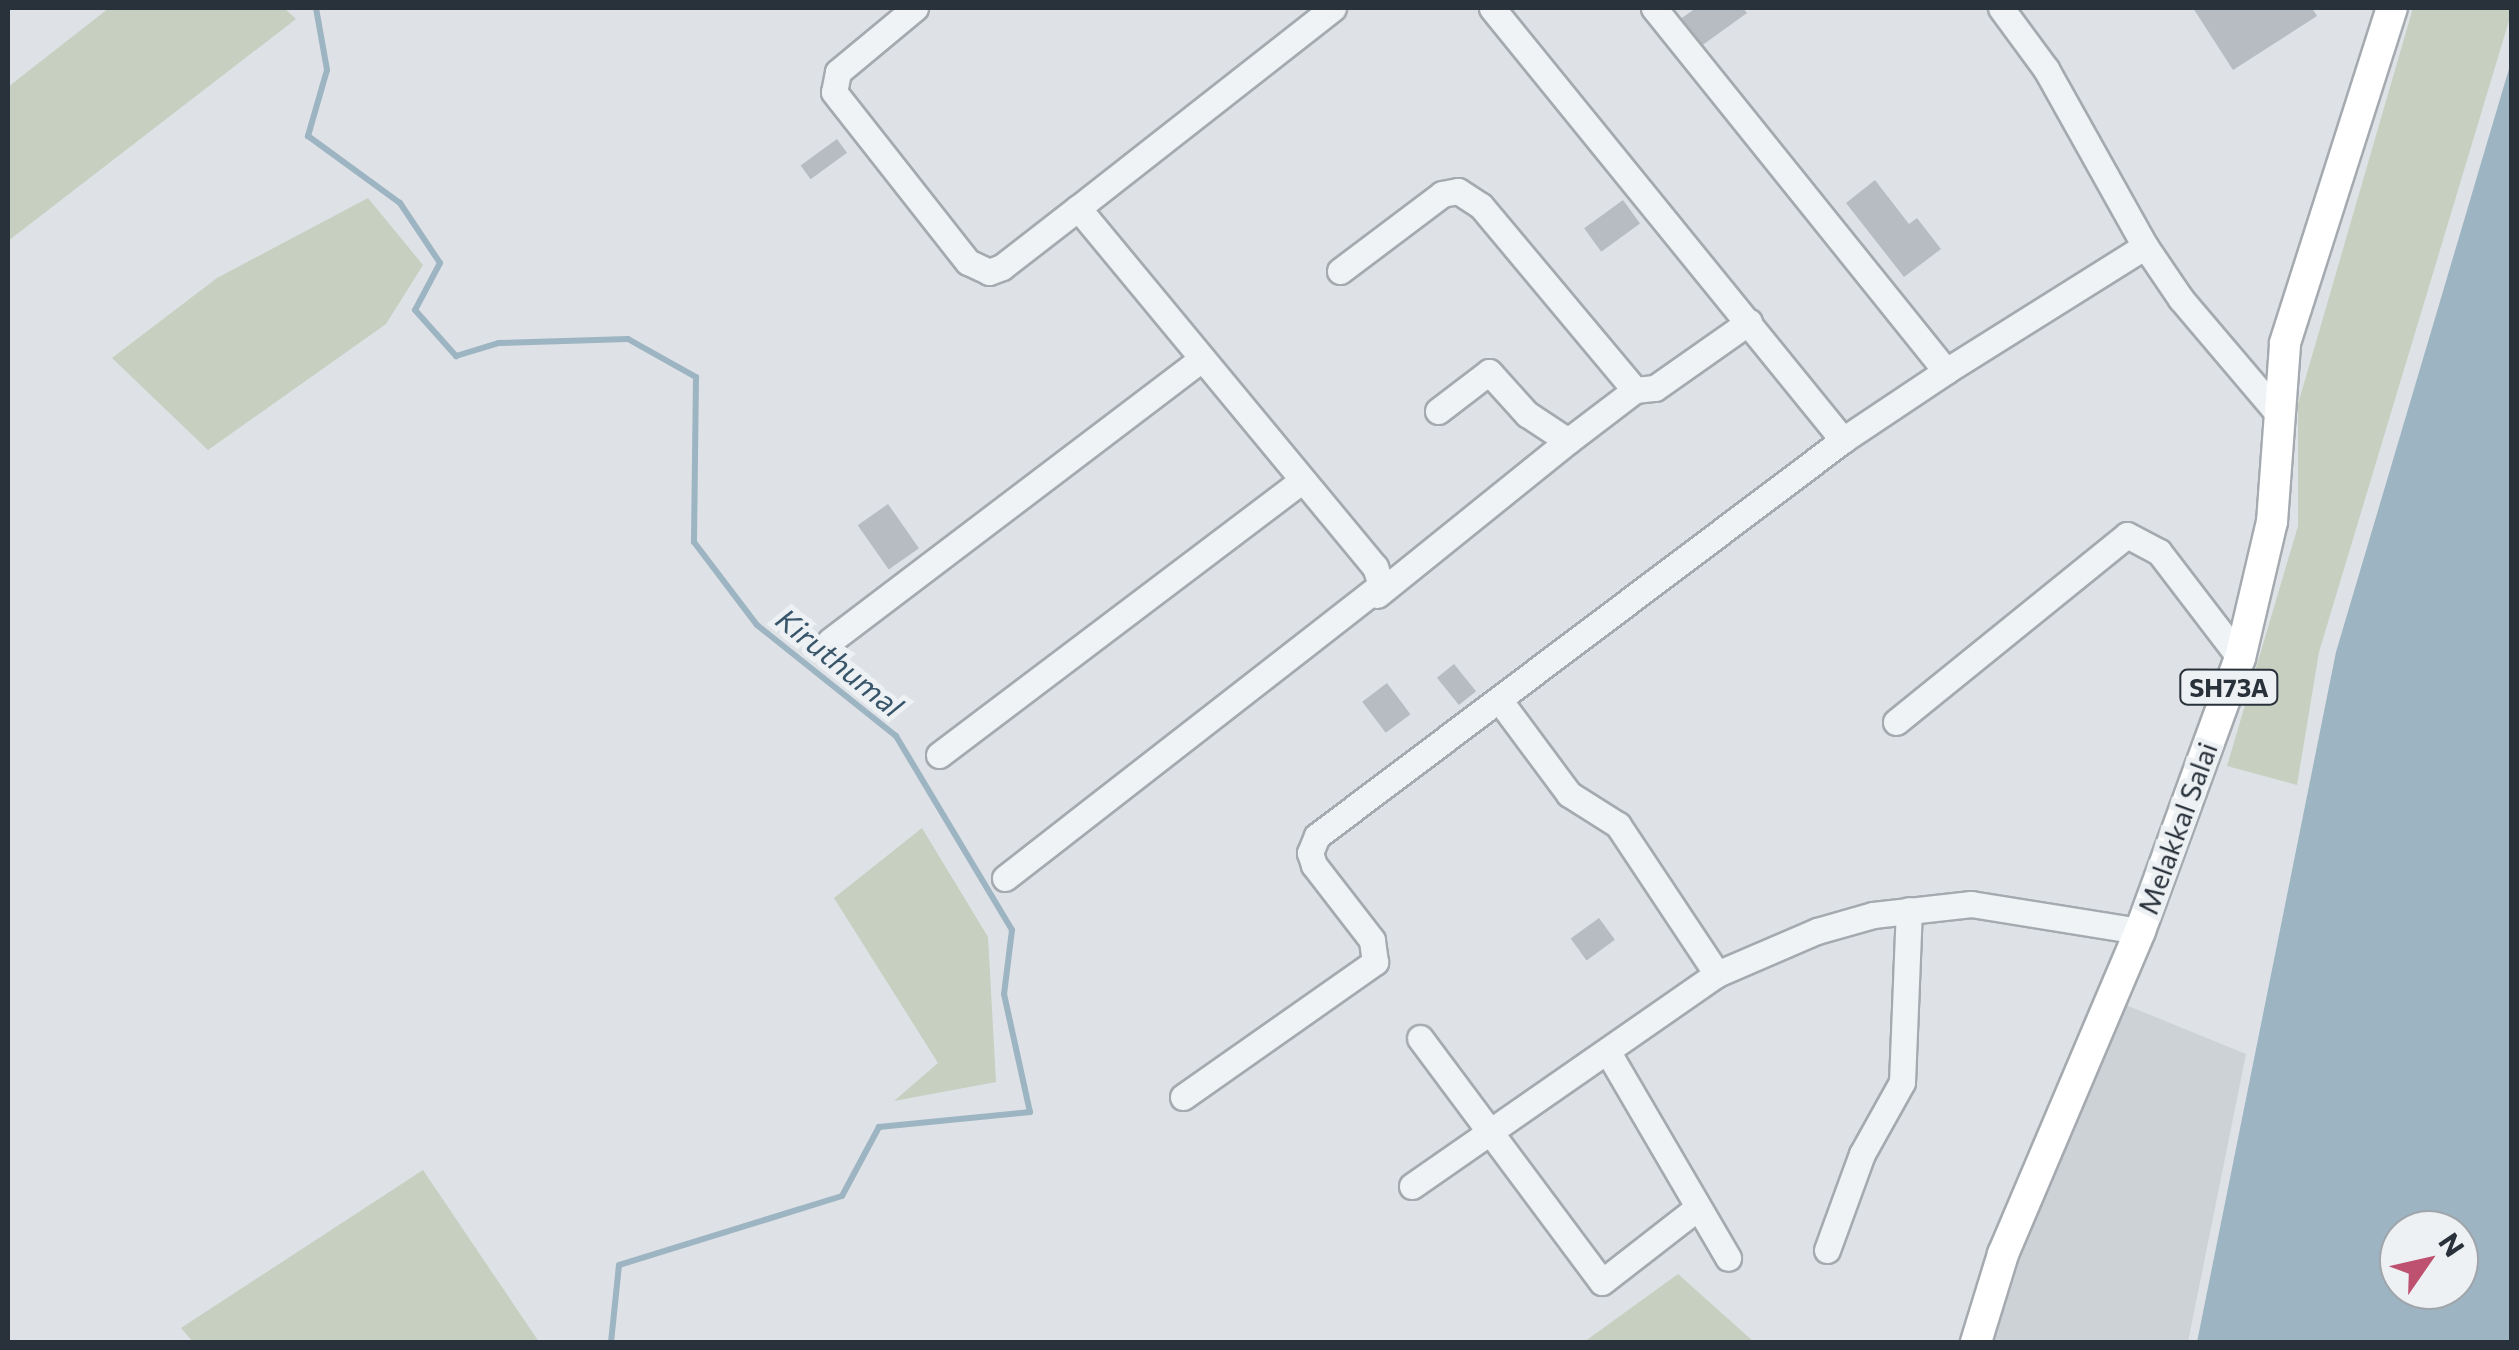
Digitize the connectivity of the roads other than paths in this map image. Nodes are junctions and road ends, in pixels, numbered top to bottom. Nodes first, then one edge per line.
1 (915, 8) edge
2 (1333, 8) edge
3 (1492, 8) edge
4 (2001, 8) edge
5 (2392, 8) edge
6 (1667, 12) edge
7 (1078, 208) junction
8 (2146, 246) junction
9 (1340, 271) dead end
10 (1749, 322) junction
11 (1202, 359) junction
12 (1946, 371) junction
13 (1634, 390) junction
14 (1438, 411) dead end
15 (2277, 412) junction
16 (1842, 440) junction
17 (1568, 441) junction
18 (1302, 481) junction
19 (1377, 595) junction
20 (830, 641) dead end
21 (2240, 658) junction
22 (1500, 701) junction
23 (1896, 722) dead end
24 (939, 755) dead end
25 (1005, 878) dead end
26 (1908, 910) junction
27 (2140, 931) junction
28 (1717, 974) junction
29 (1420, 1038) dead end
30 (1608, 1054) junction
31 (1183, 1097) dead end
32 (1493, 1132) junction
33 (1412, 1186) dead end
34 (1698, 1208) junction
35 (1826, 1250) dead end
36 (1728, 1258) dead end
37 (1976, 1342) edge

1 - 7 street
2 - 7 street
3 - 10 street
4 - 8 street
5 - 15 main road, Melakkal Salai / SH73A
6 - 12 street
7 - 11 street
8 - 12 street
8 - 15 street
9 - 13 street
10 - 13 street
10 - 16 street
11 - 18 street
11 - 20 street
12 - 16 street
13 - 17 street
14 - 17 street
15 - 21 main road, Melakkal Salai / SH73A
16 - 22 street
17 - 19 street
18 - 19 street
18 - 24 street
19 - 25 street
21 - 23 street
21 - 27 main road, Melakkal Salai / SH73A
22 - 28 street
22 - 31 street
26 - 27 street
26 - 28 street
26 - 35 street
27 - 37 main road, Melakkal Salai / SH73A
28 - 30 street
29 - 32 street
30 - 32 street
30 - 34 street
32 - 33 street
32 - 34 street
34 - 36 street

